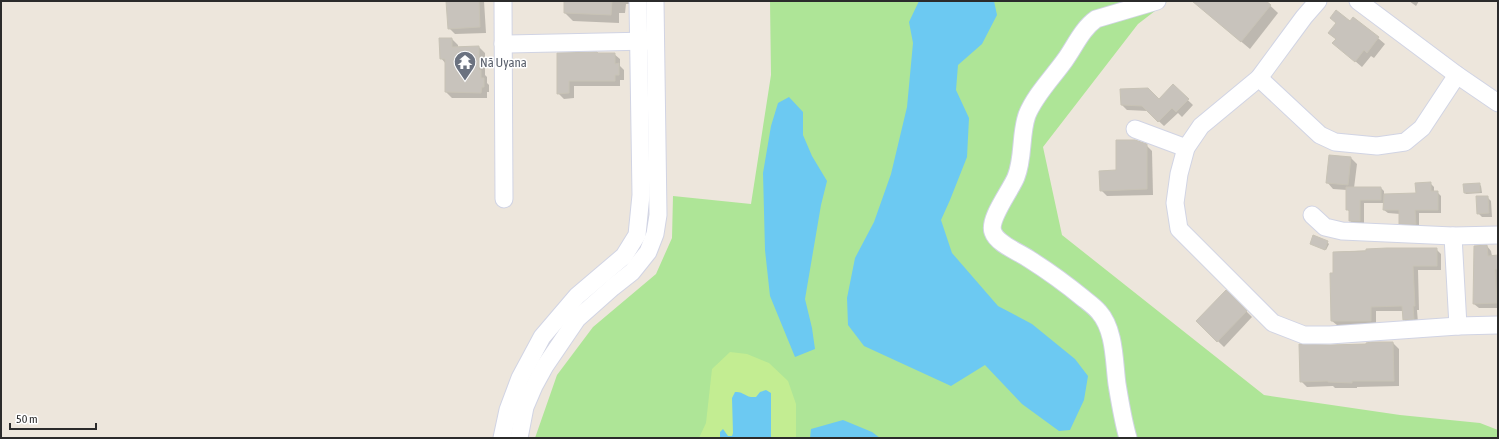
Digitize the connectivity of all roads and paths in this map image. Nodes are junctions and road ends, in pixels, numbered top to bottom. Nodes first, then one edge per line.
1 (503, 1) edge
2 (638, 1) edge
3 (655, 1) edge
4 (1157, 1) edge
5 (1318, 1) edge
6 (1358, 1) edge
7 (639, 41) junction
8 (656, 41) junction
9 (503, 44) junction
10 (1457, 75) junction
11 (1259, 78) junction
12 (1498, 103) edge
13 (1135, 129) dead end
14 (1186, 148) junction
15 (504, 199) dead end
16 (1312, 215) dead end
17 (1498, 235) edge
18 (1453, 236) junction
19 (1458, 326) junction
20 (1498, 326) edge
21 (502, 438) edge
22 (519, 438) edge
23 (1128, 438) edge

1 - 9 street
2 - 7 street
3 - 8 street
4 - 23 street
5 - 11 street
6 - 10 street
7 - 8 street
7 - 9 street
7 - 21 street
8 - 22 street
9 - 15 street
10 - 11 street
10 - 12 street
11 - 14 street
13 - 14 street
14 - 19 street
16 - 18 street
17 - 18 street
18 - 19 street
19 - 20 street

